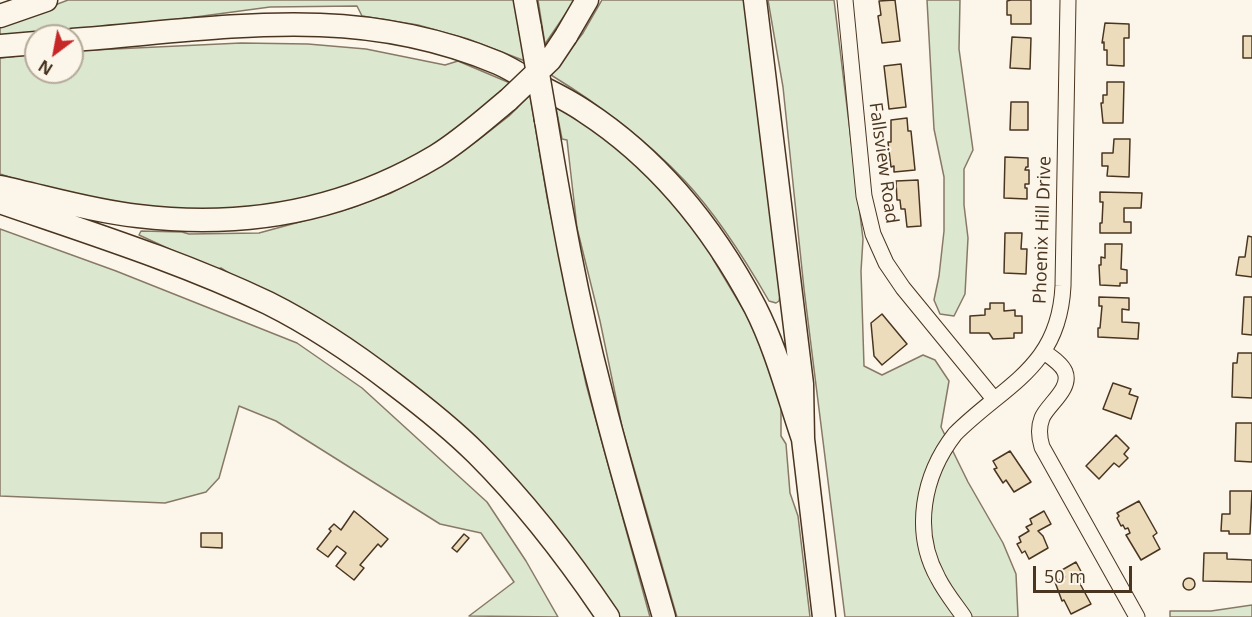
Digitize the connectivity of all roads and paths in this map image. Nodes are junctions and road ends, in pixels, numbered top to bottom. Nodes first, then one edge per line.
1 (46, 0) edge
2 (525, 0) edge
3 (587, 0) edge
4 (755, 0) edge
5 (845, 0) edge
6 (1068, 0) edge
7 (0, 16) edge
8 (84, 39) edge
9 (24, 44) edge
10 (0, 46) edge
11 (0, 187) edge
12 (0, 202) edge
13 (1044, 352) junction
14 (994, 399) junction
15 (803, 439) junction
16 (608, 617) edge
17 (664, 617) edge
18 (824, 617) edge
19 (964, 617) edge
20 (1137, 617) edge

1 - 7 highway
2 - 17 highway, bridge
3 - 11 highway, bridge
4 - 15 highway
5 - 14 street, Fallsview Road
6 - 13 street, Phoenix Hill Drive
8 - 15 highway
9 - 10 highway
12 - 16 highway
13 - 14 street, Phoenix Hill Drive
13 - 20 street
14 - 19 street, Phoenix Hill Drive
15 - 18 highway

